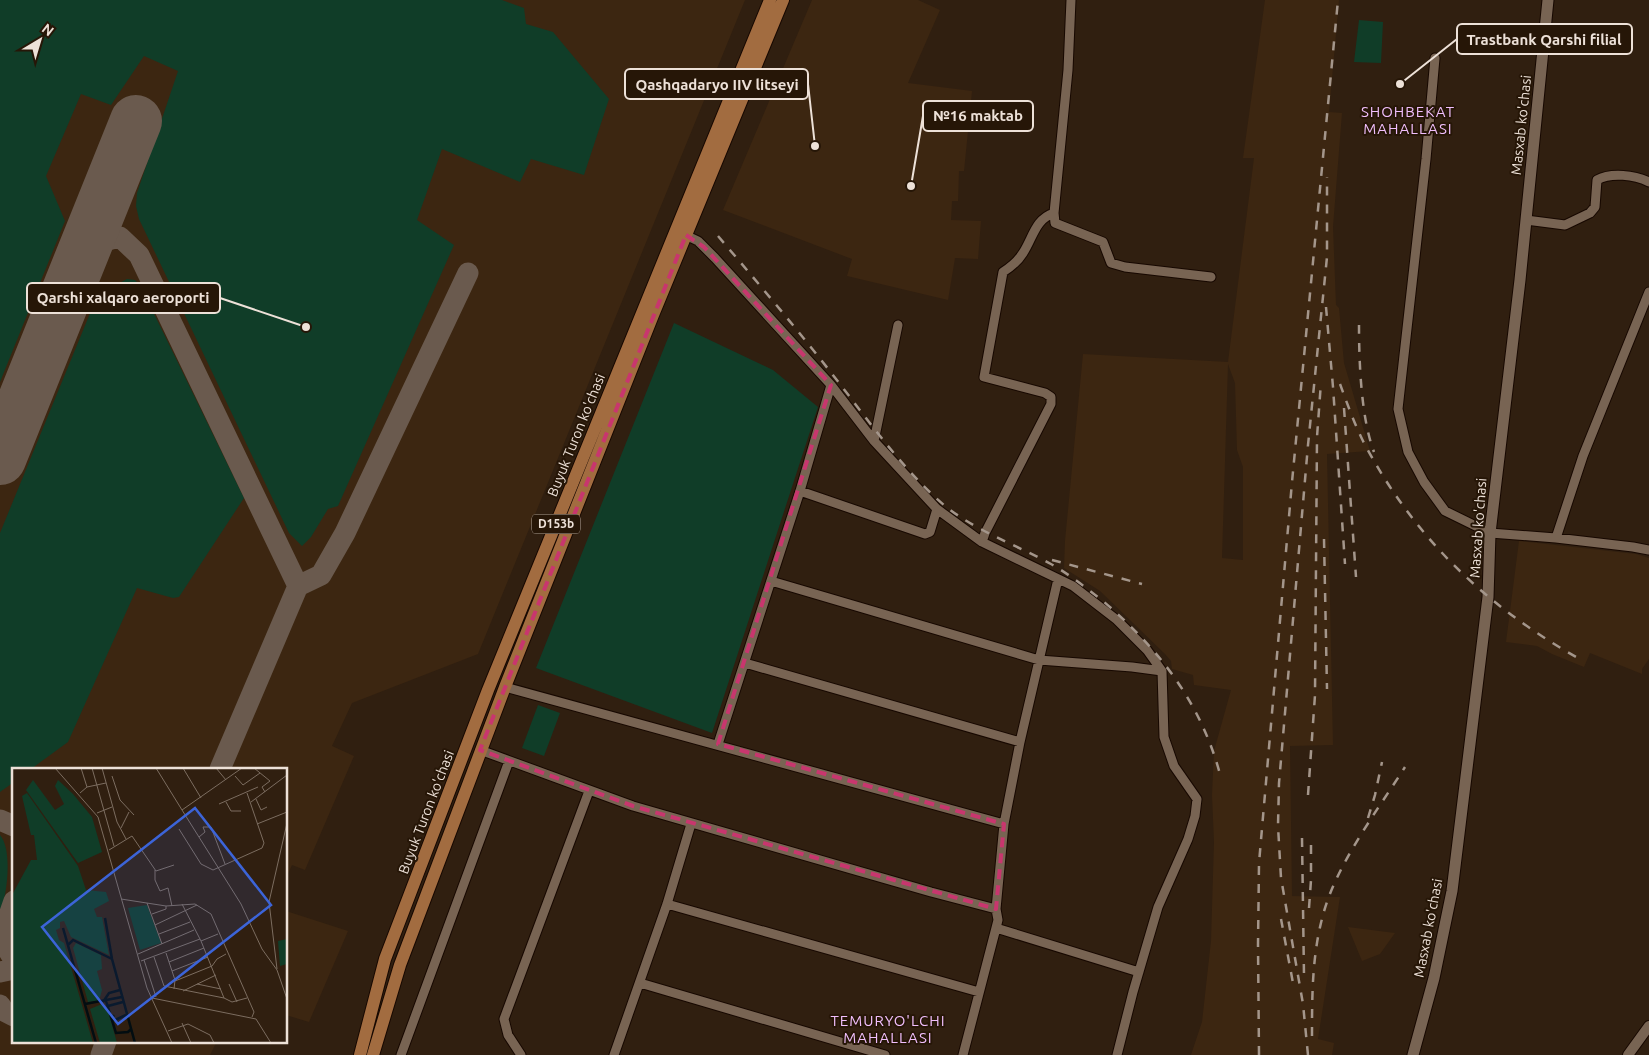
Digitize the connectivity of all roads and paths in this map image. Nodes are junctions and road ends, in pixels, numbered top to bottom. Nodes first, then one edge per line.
1 (770, 0) edge
2 (783, 0) edge
3 (1071, 0) edge
4 (1548, 0) edge
5 (1435, 58) dead end
6 (1649, 182) edge
7 (1054, 213) junction
8 (1526, 220) junction
9 (681, 233) junction
10 (1211, 276) dead end
11 (1649, 292) edge
12 (898, 325) dead end
13 (831, 385) junction
14 (874, 441) junction
15 (800, 491) junction
16 (937, 509) junction
17 (1490, 533) junction
18 (1556, 538) junction
19 (982, 542) junction
20 (1649, 550) edge
21 (1058, 580) junction
22 (771, 581) junction
23 (1039, 660) junction
24 (745, 663) junction
25 (1162, 671) junction
26 (505, 686) junction
27 (1020, 742) junction
28 (718, 744) junction
29 (480, 750) junction
30 (509, 760) junction
31 (589, 791) junction
32 (691, 824) junction
33 (1004, 824) junction
34 (667, 904) junction
35 (996, 909) junction
36 (996, 928) junction
37 (1138, 972) junction
38 (640, 983) junction
39 (979, 992) junction
40 (1649, 1026) edge
41 (360, 1055) edge
42 (373, 1055) edge
43 (401, 1055) edge
44 (521, 1055) edge
45 (614, 1055) edge
46 (885, 1055) edge
47 (964, 1055) edge
48 (1117, 1055) edge
49 (1414, 1055) edge
50 (1628, 1055) edge

1 - 9 main road, Buyuk Turon ko'chasi / D153b
2 - 9 main road, Buyuk Turon ko'chasi / D153b
3 - 7 street
4 - 8 main road, Masxab ko'chasi
5 - 17 street
6 - 8 street
7 - 10 street
7 - 19 street
8 - 17 main road, Masxab ko'chasi
9 - 13 street
9 - 26 main road, Buyuk Turon ko'chasi / D153b
9 - 41 main road, Buyuk Turon ko'chasi / D153b
11 - 18 street
12 - 14 street
13 - 14 street
13 - 15 street
14 - 16 street
15 - 16 street
15 - 22 street
16 - 19 street
17 - 18 street
17 - 49 main road, Masxab ko'chasi
18 - 20 street
19 - 21 street
21 - 23 street
21 - 25 street
22 - 23 street
22 - 24 street
23 - 25 street
23 - 27 street
24 - 27 street
24 - 28 street
25 - 37 street
26 - 28 street
26 - 29 main road, Buyuk Turon ko'chasi / D153b
27 - 33 street
28 - 33 street
29 - 30 street
29 - 42 main road, Buyuk Turon ko'chasi / D153b
30 - 31 street
30 - 43 street
31 - 32 street
31 - 44 street
32 - 34 street
32 - 35 street
33 - 35 street
34 - 38 street
34 - 39 street
35 - 36 street
36 - 37 street
36 - 39 street
37 - 48 street
38 - 45 street
38 - 46 street
39 - 47 street
40 - 50 street

